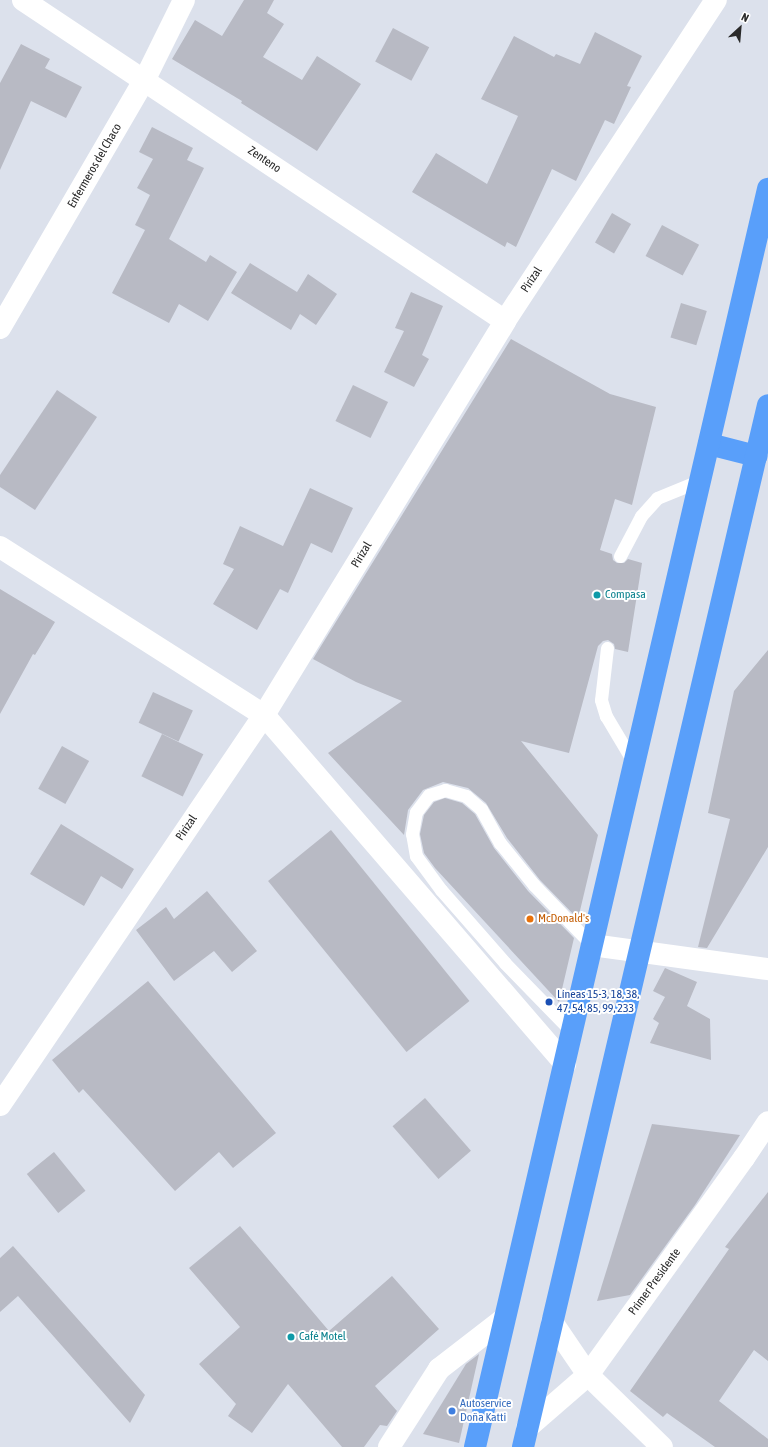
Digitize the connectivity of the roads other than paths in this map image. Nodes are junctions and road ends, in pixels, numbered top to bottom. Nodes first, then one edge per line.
1 (23, 0) edge
2 (184, 0) edge
3 (716, 0) edge
4 (144, 81) junction
5 (768, 189) edge
6 (505, 321) junction
7 (0, 328) edge
8 (768, 405) edge
9 (709, 444) junction
10 (756, 456) junction
11 (700, 480) junction
12 (0, 547) edge
13 (620, 556) dead end
14 (607, 648) dead end
15 (264, 715) junction
16 (634, 763) junction
17 (592, 945) junction
18 (640, 952) junction
19 (768, 969) edge
20 (572, 1032) junction
21 (565, 1064) junction
22 (0, 1105) edge
23 (768, 1122) edge
24 (505, 1318) junction
25 (552, 1322) junction
26 (588, 1375) junction
27 (525, 1438) edge
28 (389, 1447) edge
29 (475, 1447) edge
30 (662, 1447) edge

1 - 4 street, Zenteno
2 - 4 street, Enfermeros del Chaco
3 - 6 street, Pirizal
4 - 6 street, Zenteno
4 - 7 street, Enfermeros del Chaco
5 - 9 highway
6 - 15 street, Pirizal
8 - 10 highway
9 - 10 highway
9 - 11 highway
10 - 18 highway
11 - 13 lane
11 - 16 highway
12 - 15 street
14 - 16 lane
15 - 21 street
15 - 22 street, Pirizal
16 - 17 highway
17 - 18 street
17 - 20 highway
17 - 20 lane
18 - 19 street
18 - 25 highway
20 - 21 highway
21 - 24 highway
23 - 26 street, Primer Presidente
24 - 28 street
24 - 29 highway
25 - 26 street
25 - 27 highway
26 - 27 street, Primer Presidente
26 - 30 street

